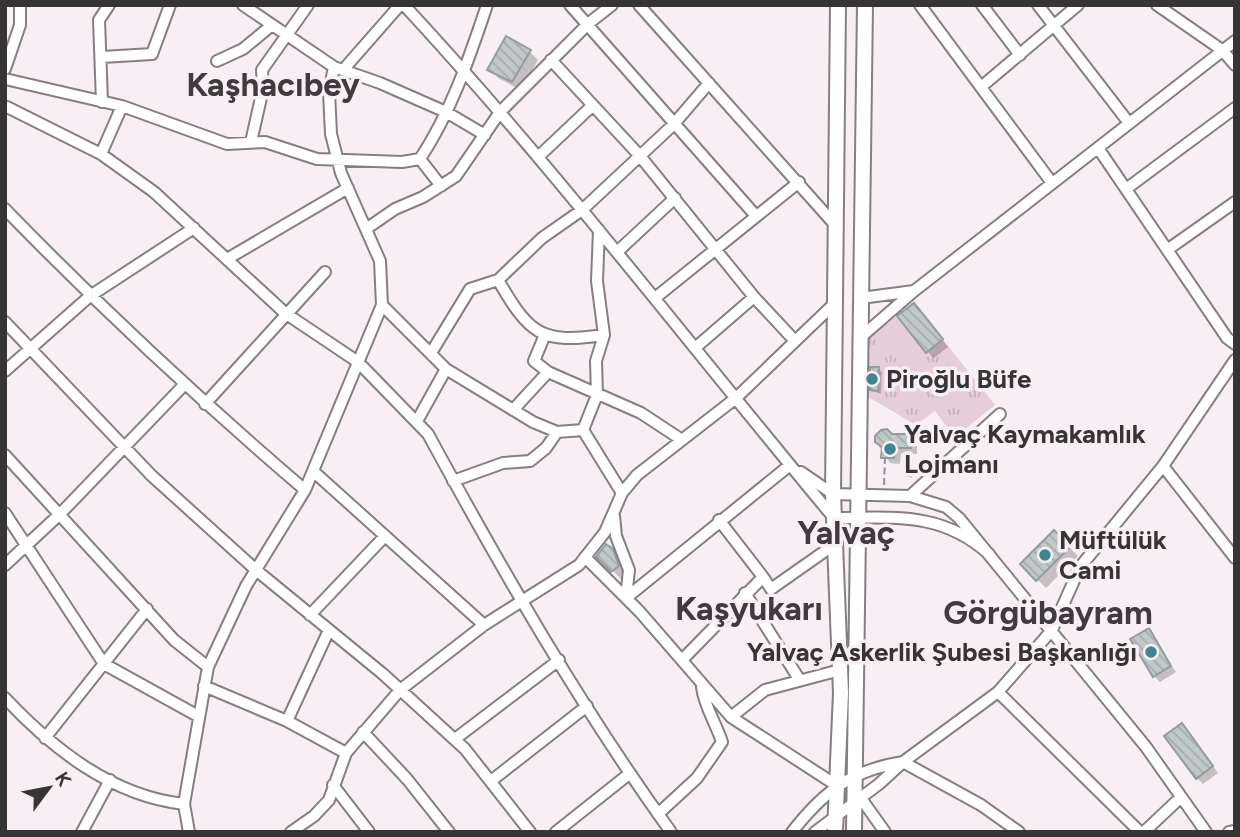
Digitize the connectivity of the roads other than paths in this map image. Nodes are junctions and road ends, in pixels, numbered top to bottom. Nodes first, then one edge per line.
1 (20, 5) edge
2 (109, 5) edge
3 (170, 5) edge
4 (243, 5) edge
5 (308, 5) edge
6 (402, 5) edge
7 (487, 5) edge
8 (570, 5) edge
9 (612, 5) edge
10 (639, 5) edge
11 (838, 5) edge
12 (865, 5) edge
13 (920, 5) edge
14 (982, 5) edge
15 (1038, 5) edge
16 (1079, 5) edge
17 (1157, 5) edge
18 (589, 23) junction
19 (272, 25) junction
20 (1055, 27) junction
21 (286, 34) junction
22 (1235, 41) edge
23 (1222, 50) junction
24 (1020, 55) junction
25 (102, 57) junction
26 (551, 60) junction
27 (217, 61) dead end
28 (1235, 65) edge
29 (5, 69) edge
30 (338, 69) junction
31 (465, 71) junction
32 (5, 79) edge
33 (709, 83) junction
34 (981, 87) junction
35 (102, 102) junction
36 (6, 105) edge
37 (122, 106) junction
38 (592, 106) junction
39 (1235, 108) edge
40 (446, 112) junction
41 (500, 112) junction
42 (1129, 123) junction
43 (673, 125) junction
44 (485, 135) junction
45 (251, 142) junction
46 (1098, 148) junction
47 (101, 154) junction
48 (640, 156) junction
49 (538, 157) junction
50 (337, 158) junction
51 (420, 159) junction
52 (799, 182) junction
53 (1052, 183) junction
54 (441, 186) junction
55 (348, 188) junction
56 (1126, 189) junction
57 (675, 198) junction
58 (1235, 202) edge
59 (5, 209) edge
60 (582, 209) junction
61 (756, 216) junction
62 (837, 227) junction
63 (194, 228) junction
64 (366, 229) junction
65 (598, 230) junction
66 (717, 248) junction
67 (1167, 250) junction
68 (617, 252) junction
69 (227, 259) junction
70 (325, 272) dead end
71 (498, 280) junction
72 (914, 291) junction
73 (90, 296) junction
74 (754, 297) junction
75 (655, 298) junction
76 (861, 298) junction
77 (835, 302) junction
78 (382, 305) junction
79 (285, 313) junction
80 (5, 322) edge
81 (604, 335) junction
82 (544, 337) junction
83 (861, 337) junction
84 (795, 341) junction
85 (1235, 344) edge
86 (30, 347) junction
87 (695, 348) junction
88 (431, 353) junction
89 (1235, 360) edge
90 (358, 362) junction
91 (446, 369) junction
92 (5, 370) edge
93 (548, 372) junction
94 (184, 385) junction
95 (597, 395) junction
96 (736, 398) junction
97 (205, 404) junction
98 (513, 410) junction
99 (1000, 414) dead end
100 (417, 421) junction
101 (583, 430) junction
102 (557, 432) junction
103 (682, 440) junction
104 (123, 446) junction
105 (5, 455) edge
106 (790, 465) junction
107 (1163, 466) junction
108 (313, 471) junction
109 (453, 481) junction
110 (306, 490) junction
111 (622, 493) junction
112 (834, 494) junction
113 (860, 494) junction
114 (910, 496) junction
115 (614, 512) junction
116 (5, 513) edge
117 (60, 514) junction
118 (834, 518) junction
119 (860, 518) junction
120 (719, 520) junction
121 (385, 536) junction
122 (835, 544) junction
123 (26, 545) junction
124 (989, 554) junction
125 (585, 557) junction
126 (1235, 558) edge
127 (5, 565) edge
128 (256, 570) junction
129 (764, 577) junction
130 (746, 593) junction
131 (626, 598) junction
132 (522, 602) junction
133 (147, 609) junction
134 (310, 615) junction
135 (484, 625) junction
136 (329, 630) junction
137 (1052, 630) junction
138 (683, 659) junction
139 (559, 660) junction
140 (104, 664) junction
141 (208, 667) junction
142 (840, 670) junction
143 (799, 679) junction
144 (204, 686) junction
145 (702, 687) junction
146 (400, 690) junction
147 (998, 692) junction
148 (5, 698) edge
149 (587, 706) junction
150 (198, 716) junction
151 (731, 717) junction
152 (287, 721) junction
153 (363, 732) junction
154 (45, 738) junction
155 (454, 739) junction
156 (346, 753) junction
157 (903, 762) junction
158 (855, 773) junction
159 (629, 774) junction
160 (110, 780) junction
161 (491, 781) junction
162 (333, 785) junction
163 (836, 785) junction
164 (1181, 797) junction
165 (859, 798) junction
166 (184, 804) junction
167 (658, 814) junction
168 (834, 824) edge
169 (668, 831) edge
170 (1235, 831) edge
171 (82, 832) edge
172 (189, 832) edge
173 (291, 832) edge
174 (369, 832) edge
175 (449, 832) edge
176 (530, 832) edge
177 (556, 832) edge
178 (792, 832) edge
179 (815, 832) edge
180 (855, 832) edge
181 (886, 832) edge
182 (1019, 832) edge
183 (1142, 832) edge
184 (1206, 832) edge
185 (1229, 832) edge

1 - 29 street
2 - 25 street
3 - 25 street
4 - 19 street
5 - 21 street
6 - 30 street
6 - 31 street
7 - 31 street
8 - 18 street
9 - 18 street
10 - 33 street
11 - 62 main road
12 - 76 main road
13 - 34 street
14 - 24 street
15 - 20 street
16 - 20 street
17 - 23 street
18 - 26 street
18 - 43 street
19 - 21 street
19 - 27 street
20 - 24 street
20 - 42 street
21 - 30 street
21 - 45 street
22 - 23 street
23 - 28 street
23 - 42 street
24 - 34 street
25 - 35 street
26 - 38 street
26 - 41 street
30 - 40 street
30 - 50 street
31 - 40 street
31 - 41 street
32 - 35 street
33 - 43 street
33 - 52 street
34 - 53 street
35 - 37 street
36 - 47 street
37 - 45 street
37 - 47 street
38 - 48 street
38 - 49 street
39 - 56 street
40 - 44 street
40 - 51 street
41 - 44 street
41 - 49 street
42 - 46 street
43 - 48 street
43 - 61 street
44 - 54 street
45 - 50 street
46 - 53 street
46 - 56 street
47 - 63 street
48 - 57 street
48 - 60 street
49 - 60 street
50 - 51 street
50 - 55 street
51 - 54 street
52 - 61 street
52 - 62 street
53 - 72 street
54 - 64 street
55 - 64 street
55 - 69 street
56 - 67 street
57 - 66 street
57 - 68 street
58 - 67 street
59 - 73 street
60 - 65 street
60 - 71 street
61 - 66 street
62 - 77 main road
63 - 69 street
63 - 73 street
64 - 78 street
65 - 68 street
65 - 81 street
66 - 74 street
66 - 75 street
67 - 85 street
68 - 75 street
69 - 79 street
70 - 79 street
71 - 82 street
71 - 88 street
72 - 76 street
72 - 83 street
73 - 86 street
73 - 94 street
74 - 84 street
74 - 87 street
75 - 87 street
76 - 83 main road
77 - 84 street
77 - 112 main road
78 - 88 street
78 - 90 street
79 - 90 street
79 - 97 street
80 - 86 street
81 - 82 street
81 - 95 street
82 - 93 street
83 - 113 main road
84 - 96 street
86 - 92 street
86 - 104 street
87 - 96 street
88 - 91 street
89 - 107 street
90 - 100 street
90 - 108 street
91 - 98 street
91 - 100 street
93 - 95 street
93 - 98 street
94 - 97 street
94 - 104 street
95 - 101 street
95 - 103 street
96 - 103 street
96 - 106 street
97 - 110 street
98 - 102 street
99 - 114 street
100 - 109 street
101 - 102 street
101 - 111 street
102 - 109 street
103 - 111 street
104 - 117 street
104 - 128 street
105 - 117 street
106 - 112 street
106 - 118 street
106 - 120 street
107 - 126 street
107 - 137 street
108 - 110 street
108 - 121 street
109 - 132 street
110 - 128 street
111 - 115 street
112 - 113 street
112 - 118 main road
113 - 114 street
113 - 119 main road
114 - 124 street
115 - 125 street
115 - 131 street
116 - 123 street
117 - 123 street
117 - 133 street
118 - 119 street
118 - 122 main road
119 - 124 street
119 - 158 main road
120 - 129 street
120 - 131 street
121 - 134 street
121 - 135 street
122 - 129 street
122 - 142 main road
123 - 127 street
123 - 140 street
124 - 137 street
125 - 131 street
125 - 132 street
128 - 134 street
128 - 141 street
129 - 130 street
130 - 138 street
130 - 143 street
131 - 138 street
132 - 135 street
132 - 139 street
133 - 140 street
133 - 141 street
134 - 136 street
135 - 146 street
136 - 146 street
136 - 152 street
137 - 147 street
137 - 164 street
138 - 145 street
139 - 149 street
139 - 155 street
140 - 150 street
140 - 154 street
141 - 144 street
142 - 143 street
142 - 163 main road
143 - 151 street
144 - 150 street
144 - 152 street
145 - 151 street
145 - 167 street
146 - 153 street
146 - 155 street
147 - 157 street
147 - 183 street
148 - 154 street
149 - 159 street
149 - 161 street
150 - 166 street
151 - 163 street
152 - 156 street
153 - 156 street
153 - 175 street
154 - 160 street
155 - 161 street
156 - 162 street
157 - 158 street
157 - 165 street
157 - 182 street
158 - 163 street
158 - 165 main road
159 - 167 street
159 - 177 street
160 - 166 street
160 - 171 street
161 - 176 street
162 - 173 street
162 - 174 street
163 - 168 main road
163 - 178 street
164 - 183 street
164 - 184 street
165 - 168 street
165 - 180 main road
165 - 181 street
166 - 172 street
167 - 169 street
168 - 179 street
170 - 185 street

